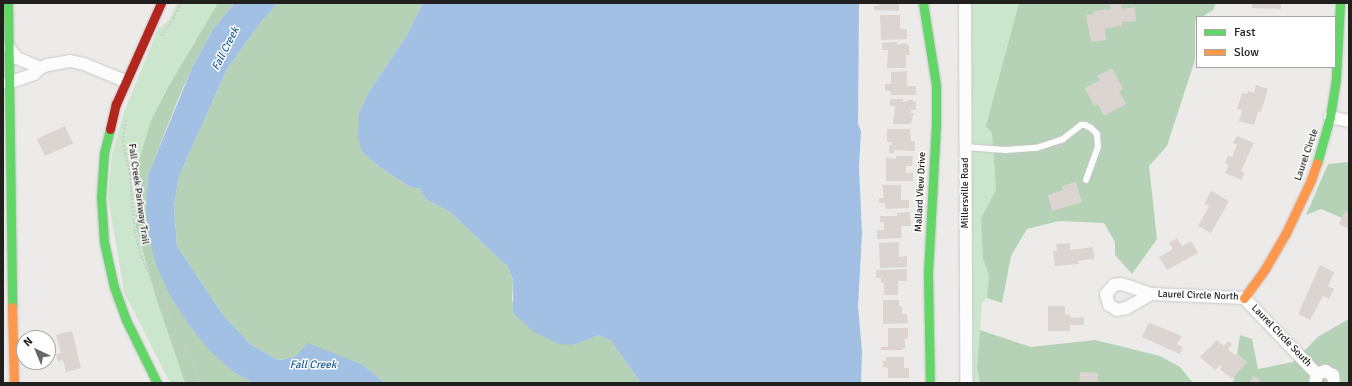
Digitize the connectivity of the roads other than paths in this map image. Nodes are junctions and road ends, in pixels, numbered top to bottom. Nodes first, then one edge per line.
1 (8, 3) edge
2 (161, 3) edge
3 (923, 3) edge
4 (965, 3) edge
5 (1340, 3) edge
6 (8, 47) junction
7 (40, 68) junction
8 (125, 81) junction
9 (5, 83) edge
10 (3, 98) edge
11 (8, 110) junction
12 (1330, 117) junction
13 (1349, 121) edge
14 (965, 147) junction
15 (1086, 180) dead end
16 (1152, 294) dead end
17 (1244, 298) junction
18 (1316, 379) edge
19 (14, 383) edge
20 (157, 383) edge
21 (930, 383) edge
22 (966, 383) edge
23 (1334, 383) edge

1 - 6 main road
2 - 8 main road
3 - 21 main road, Mallard View Drive
4 - 14 street, Millersville Road
5 - 12 main road, Laurel Circle
6 - 7 street
6 - 9 main road
7 - 8 street
7 - 9 street
8 - 20 main road
9 - 11 main road
10 - 11 main road
11 - 19 main road
12 - 13 street
12 - 17 main road, Laurel Circle
14 - 15 lane
14 - 22 street, Millersville Road
16 - 17 street, Laurel Circle North
17 - 18 street, Laurel Circle South
18 - 23 street, Laurel Circle South

